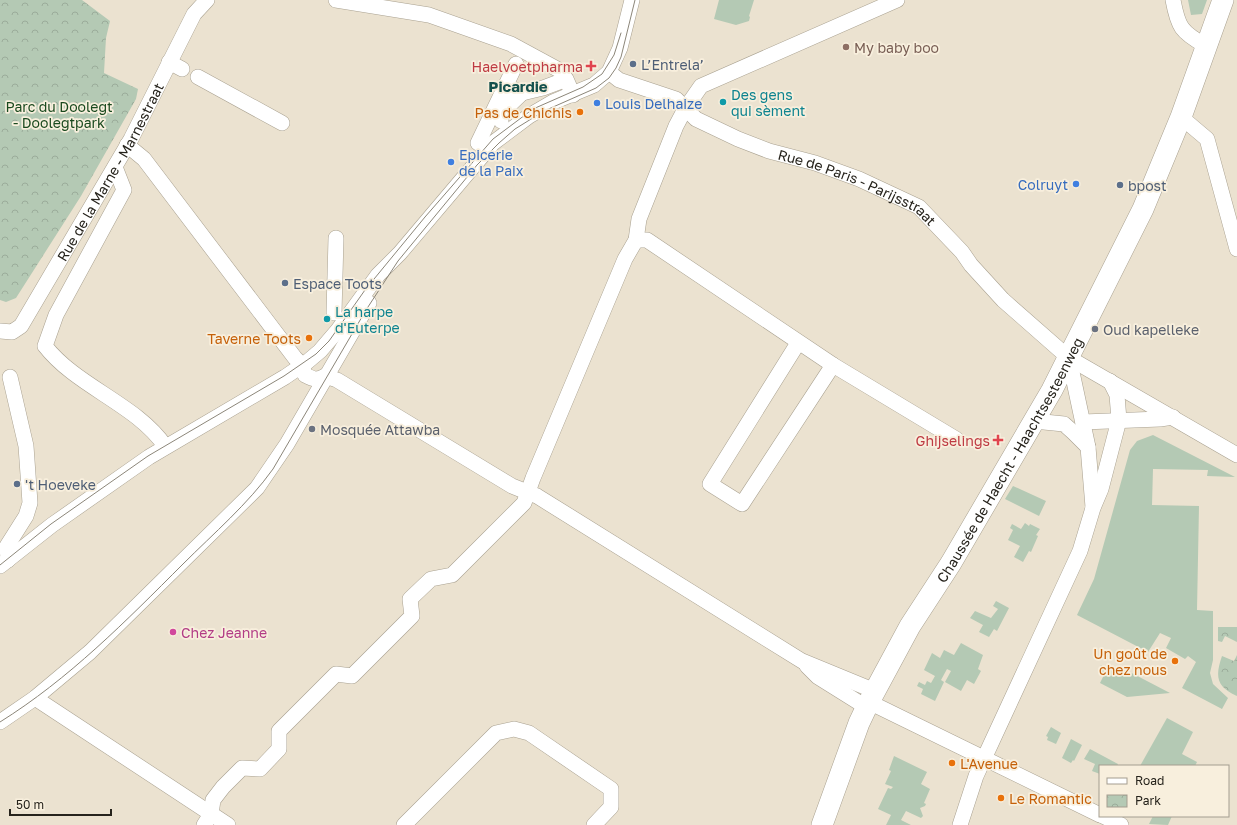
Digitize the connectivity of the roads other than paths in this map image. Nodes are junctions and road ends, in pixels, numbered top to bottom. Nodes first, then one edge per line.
1 (207, 0) edge
2 (632, 0) edge
3 (897, 0) edge
4 (1173, 0) edge
5 (1223, 0) edge
6 (343, 1) edge
7 (1206, 46) junction
8 (516, 64) dead end
9 (609, 72) junction
10 (198, 77) dead end
11 (505, 86) junction
12 (552, 86) dead end
13 (522, 93) junction
14 (573, 95) junction
15 (685, 109) junction
16 (1181, 117) junction
17 (501, 121) dead end
18 (282, 123) dead end
19 (478, 143) dead end
20 (127, 145) junction
21 (115, 167) junction
22 (336, 238) dead end
23 (636, 240) junction
24 (1237, 249) edge
25 (400, 253) junction
26 (334, 313) dead end
27 (1, 332) edge
28 (798, 343) junction
29 (1069, 358) junction
30 (302, 365) junction
31 (833, 365) junction
32 (325, 376) junction
33 (10, 377) dead end
34 (1110, 380) junction
35 (1173, 417) junction
36 (1119, 420) junction
37 (1034, 421) junction
38 (1083, 422) junction
39 (956, 439) dead end
40 (165, 446) junction
41 (1088, 447) junction
42 (1237, 455) edge
43 (528, 492) junction
44 (1093, 508) junction
45 (4, 563) edge
46 (35, 698) junction
47 (870, 700) junction
48 (0, 722) edge
49 (984, 759) junction
50 (1099, 815) edge
51 (1105, 817) edge
52 (208, 820) edge
53 (228, 825) edge
54 (404, 825) edge
55 (594, 825) edge
56 (822, 825) edge
57 (960, 825) edge
58 (1121, 825) edge

1 - 20 street, Rue de la Marne - Marnestraat
2 - 9 street
3 - 15 street
4 - 7 street
5 - 7 street, Chaussée de Haecht - Haachtsesteenweg
6 - 14 street
7 - 16 street, Chaussée de Haecht - Haachtsesteenweg
8 - 11 street
9 - 14 street
9 - 15 street, Rue de Paris - Parijsstraat
10 - 18 street
11 - 13 street
11 - 19 street
12 - 13 street
13 - 17 street
14 - 25 street
15 - 23 street
15 - 29 street, Rue de Paris - Parijsstraat
16 - 24 street
16 - 29 street, Chaussée de Haecht - Haachtsesteenweg
20 - 21 street, Rue de la Marne - Marnestraat
20 - 30 street
21 - 27 street, Rue de la Marne - Marnestraat
21 - 40 street
22 - 26 street
23 - 28 street
23 - 43 street
25 - 30 street
25 - 32 street
28 - 31 street
28 - 31 street
29 - 34 street, Rue de Paris - Parijsstraat
29 - 37 street, Chaussée de Haecht - Haachtsesteenweg
29 - 38 street
30 - 32 street
30 - 40 street
31 - 39 street
32 - 43 street
32 - 46 street
33 - 45 street
34 - 35 street, Rue de Paris - Parijsstraat
34 - 36 street
35 - 36 street
35 - 42 street, Rue de Paris - Parijsstraat
36 - 38 street
36 - 44 street
37 - 41 street
37 - 47 street, Chaussée de Haecht - Haachtsesteenweg
38 - 41 street
40 - 45 street
41 - 44 street
43 - 47 street
43 - 52 street
44 - 49 street
46 - 48 street
46 - 52 street
47 - 49 street
47 - 56 street, Chaussée de Haecht - Haachtsesteenweg
49 - 50 street
49 - 57 street
51 - 58 street
52 - 53 street
54 - 55 street

